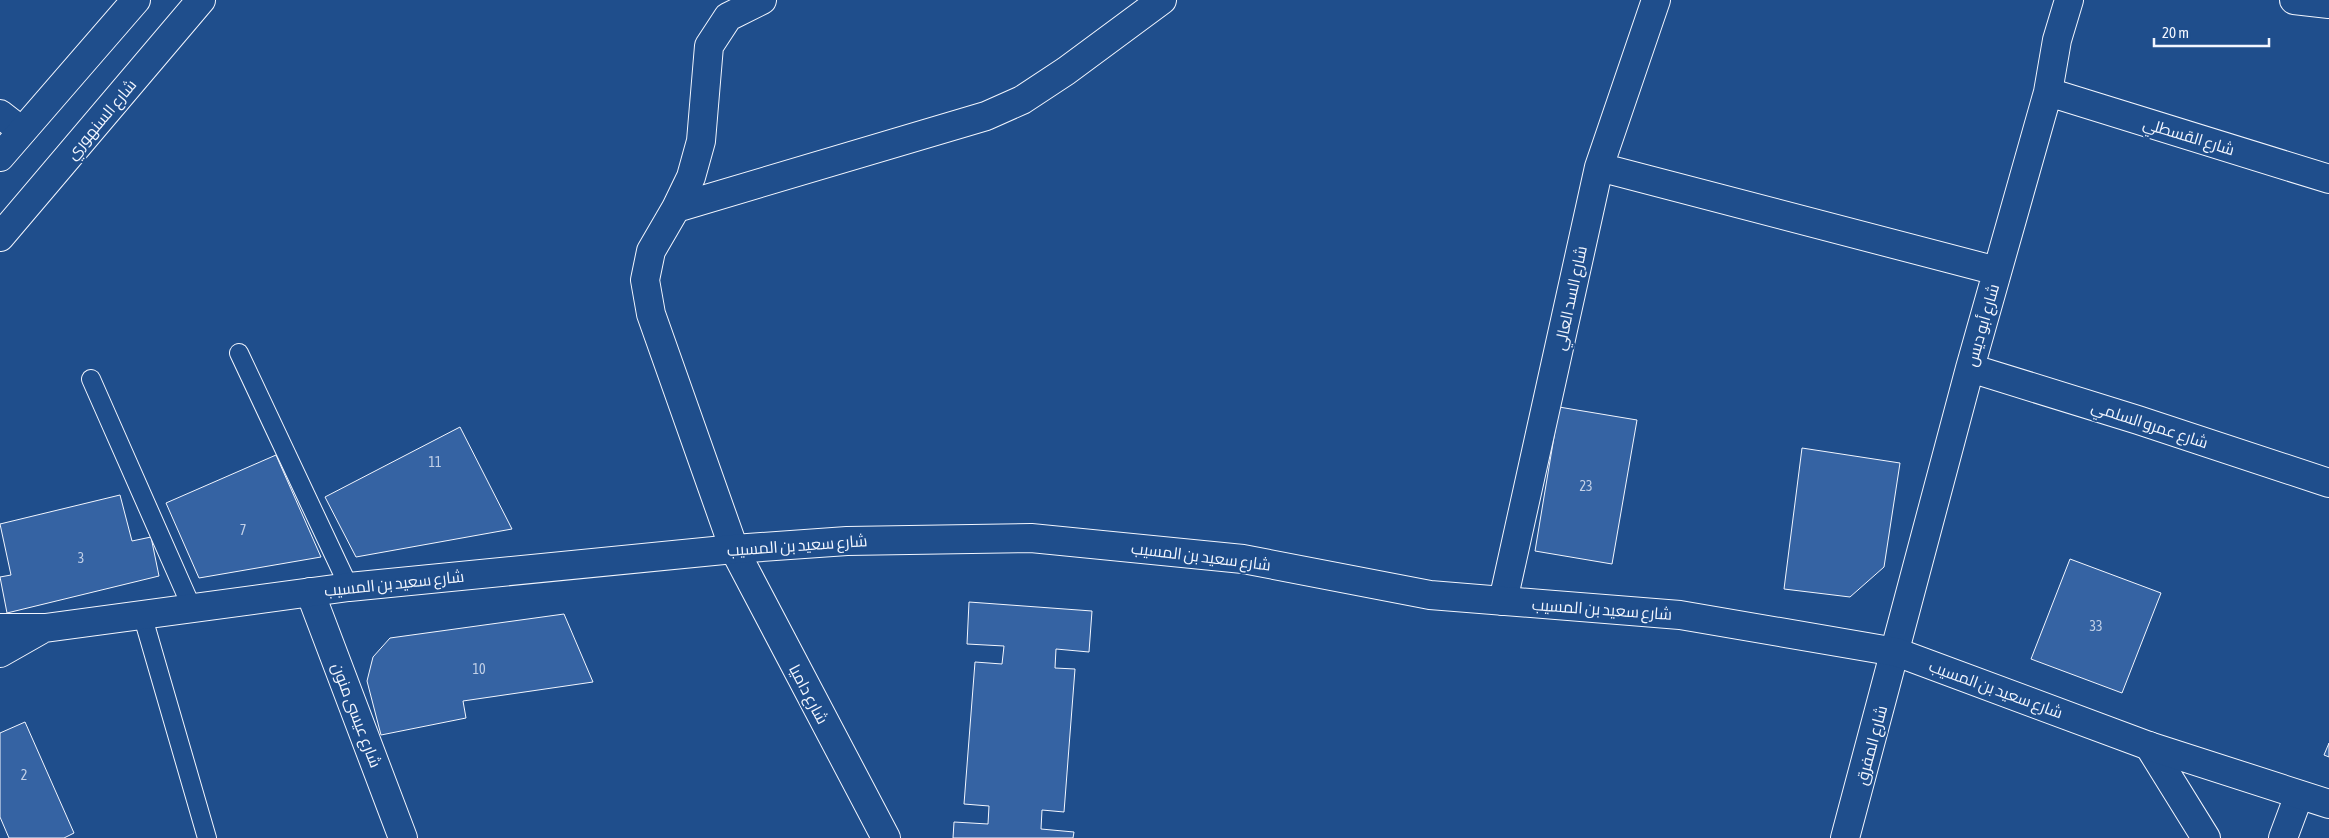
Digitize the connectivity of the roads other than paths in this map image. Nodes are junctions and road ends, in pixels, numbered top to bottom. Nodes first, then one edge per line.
1 (136, 0) edge
2 (201, 0) edge
3 (762, 0) edge
4 (1162, 0) edge
5 (1656, 0) edge
6 (2069, 0) edge
7 (2294, 0) edge
8 (2329, 4) edge
9 (2048, 92) junction
10 (0, 114) edge
11 (22, 131) junction
12 (0, 157) edge
13 (1600, 168) junction
14 (2329, 180) edge
15 (676, 208) junction
16 (0, 237) edge
17 (1997, 271) junction
18 (239, 353) dead end
19 (1970, 368) junction
20 (91, 379) dead end
21 (2329, 483) edge
22 (734, 549) junction
23 (349, 587) junction
24 (310, 592) junction
25 (1503, 601) junction
26 (192, 608) junction
27 (142, 614) junction
28 (0, 628) edge
29 (45, 628) junction
30 (1896, 652) junction
31 (0, 653) edge
32 (2149, 746) junction
33 (2299, 795) junction
34 (2329, 804) edge
35 (207, 838) edge
36 (403, 838) edge
37 (886, 838) edge
38 (1846, 838) edge
39 (2206, 838) edge
40 (2283, 838) edge

1 - 11 street
2 - 16 street, شارع السنهوري
3 - 15 street, شارع داميا
4 - 15 street
5 - 13 street, شارع السد العالي
6 - 9 street, شارع أبو ديس
7 - 8 street
9 - 14 street, شارع القسطلي
9 - 17 street, شارع أبو ديس
10 - 11 street
11 - 12 street
13 - 17 street
13 - 25 street, شارع السد العالي
15 - 22 street, شارع داميا
17 - 19 street, شارع أبو ديس
18 - 23 lane
19 - 21 street, شارع عمرو السلمي
19 - 30 street, شارع أبو ديس
20 - 26 lane
22 - 23 street, شارع سعيد بن المسيب
22 - 25 street, شارع سعيد بن المسيب
22 - 37 street, شارع داميا
23 - 24 street, شارع سعيد بن المسيب
24 - 26 street, شارع سعيد بن المسيب
24 - 36 street, شارع عيسى منون
25 - 30 street, شارع سعيد بن المسيب
26 - 27 street, شارع سعيد بن المسيب
27 - 29 street, شارع سعيد بن المسيب
27 - 35 lane
28 - 29 street, شارع سعيد بن المسيب
29 - 31 street, شارع سعيد بن المسيب
30 - 32 street, شارع سعيد بن المسيب
30 - 38 street, شارع المفرق
32 - 33 street, شارع سعيد بن المسيب
32 - 39 street
33 - 34 street, شارع سعيد بن المسيب
33 - 40 street

